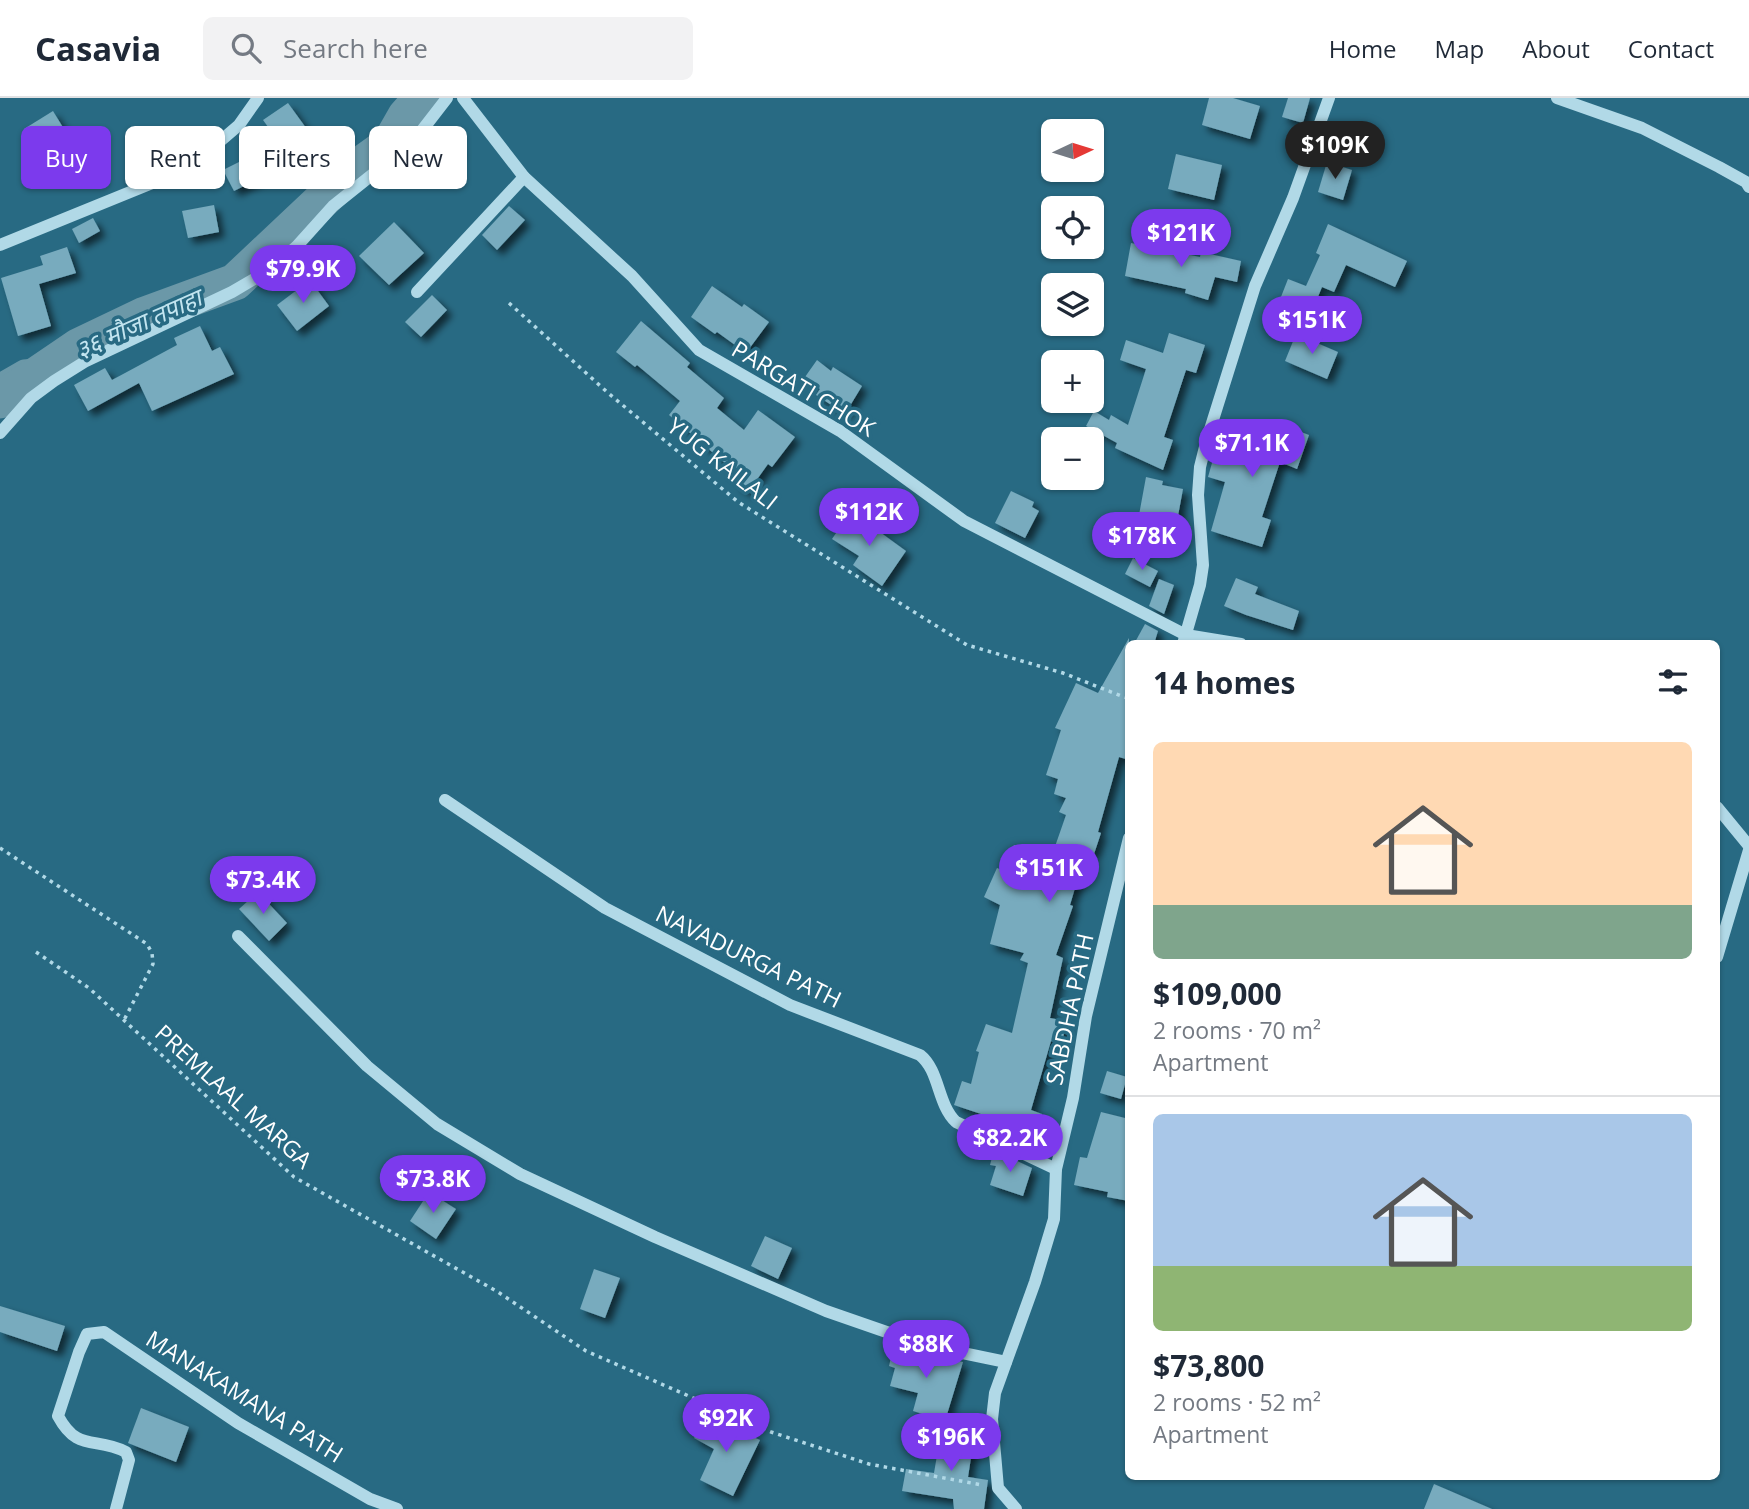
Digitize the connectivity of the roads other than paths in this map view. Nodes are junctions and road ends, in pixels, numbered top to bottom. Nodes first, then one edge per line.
1 (258, 98) edge
2 (447, 98) edge
3 (463, 98) edge
4 (1329, 98) edge
5 (1557, 98) edge
6 (524, 177) junction
7 (1749, 187) edge
8 (0, 245) edge
9 (417, 292) dead end
10 (0, 433) edge
11 (1184, 639) edge
12 (445, 800) dead end
13 (1720, 811) edge
14 (1749, 848) edge
15 (1125, 855) edge
16 (238, 936) dead end
17 (1720, 947) edge
18 (1056, 1169) junction
19 (1006, 1362) junction
20 (116, 1509) edge
21 (397, 1509) edge
22 (1016, 1509) edge

1 - 8 street
2 - 10 street
3 - 6 street, PARGATI CHOK
4 - 11 street
5 - 7 street
6 - 9 street
6 - 11 street, PARGATI CHOK
12 - 18 street, NAVADURGA PATH
13 - 14 street
14 - 17 street
15 - 18 street, SABDHA PATH
16 - 19 street
18 - 19 street, SABDHA PATH
19 - 22 street, SABDHA PATH
20 - 21 street, MANAKAMANA PATH

